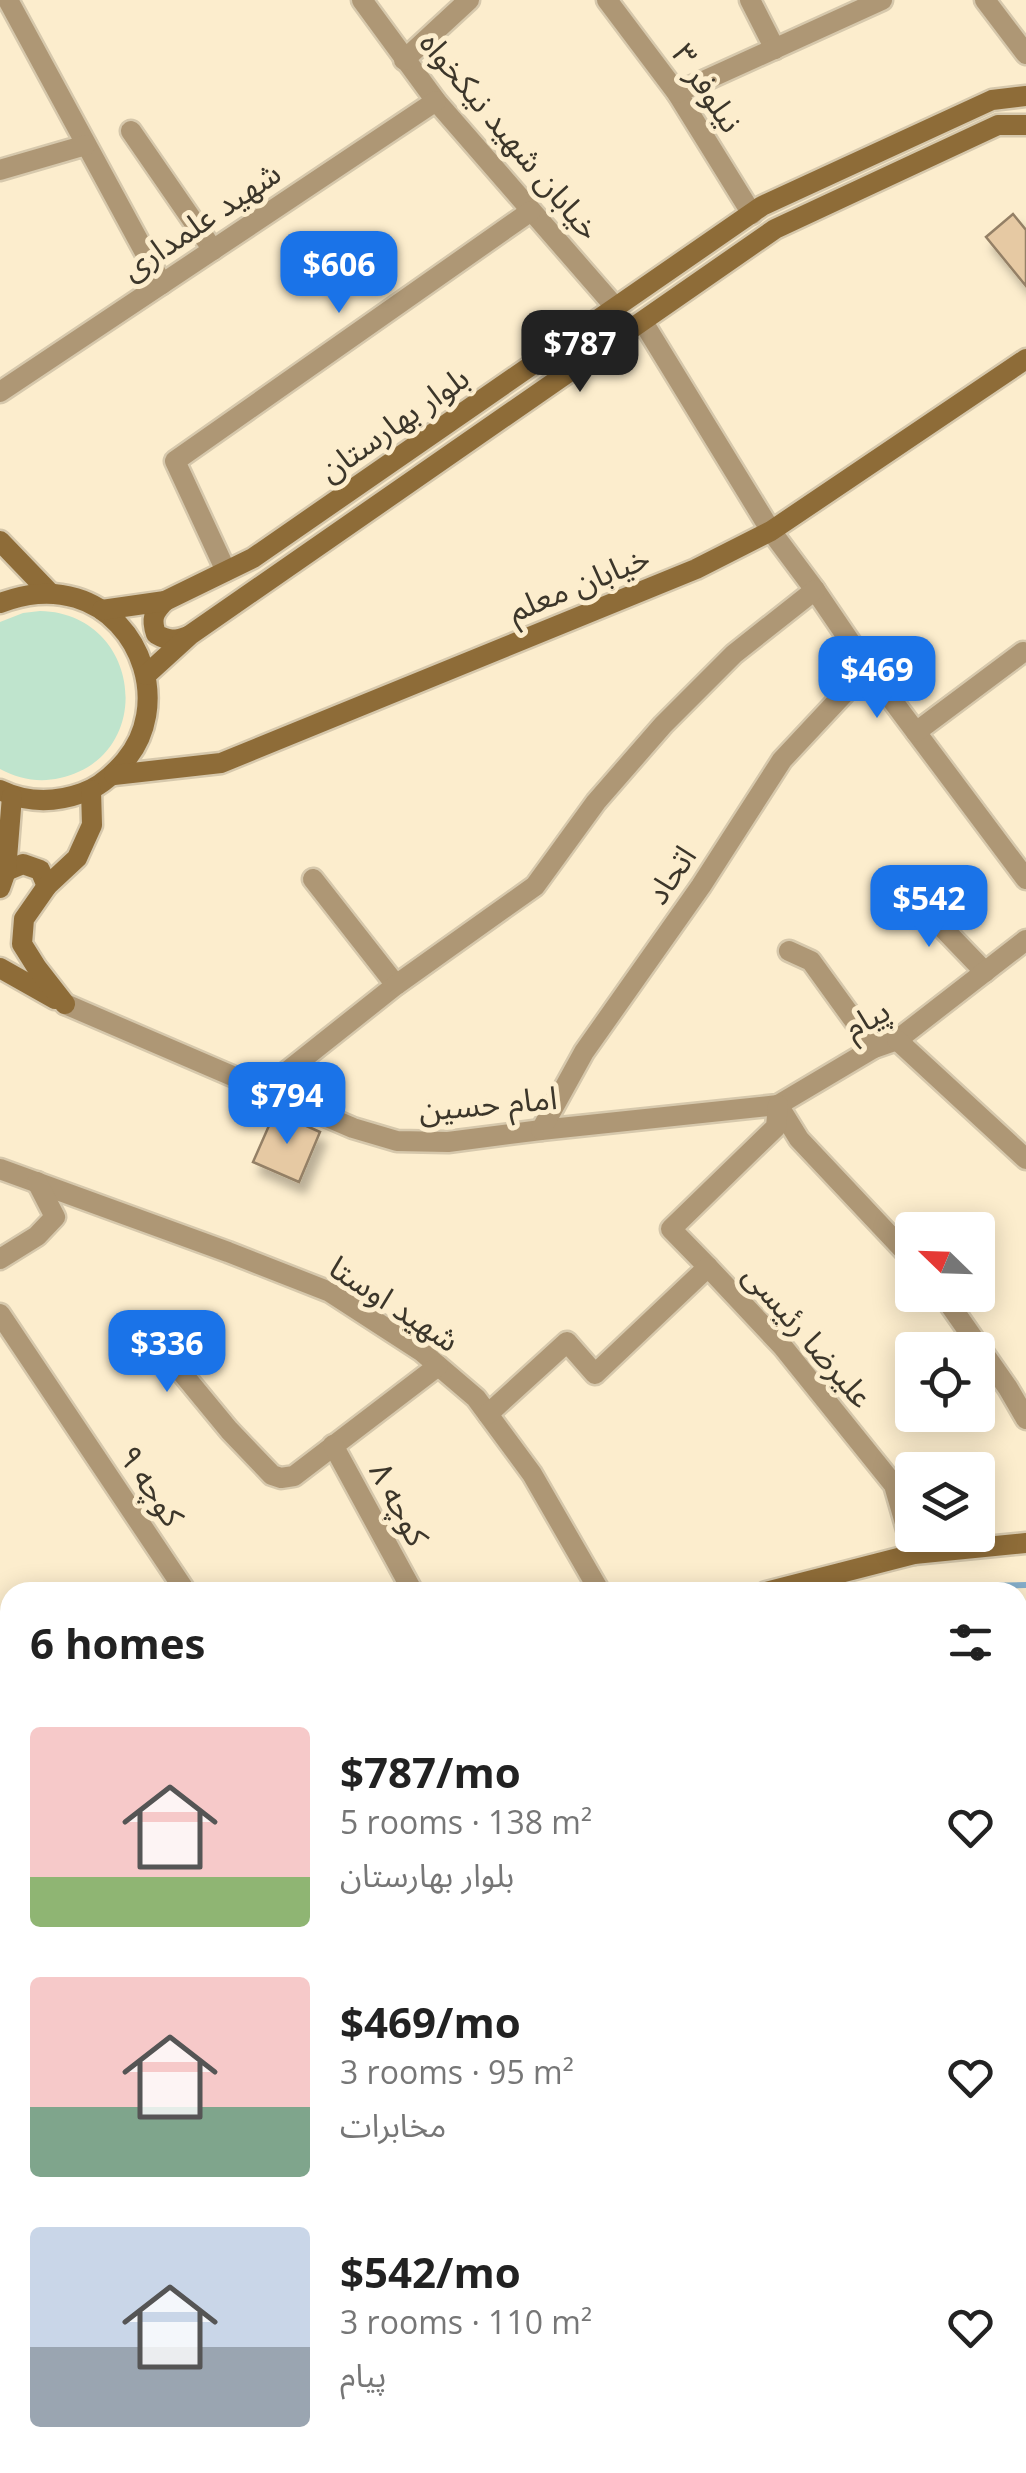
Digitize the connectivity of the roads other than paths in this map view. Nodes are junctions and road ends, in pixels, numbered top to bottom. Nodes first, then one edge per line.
1 (8, 0) edge
2 (362, 0) edge
3 (468, 0) edge
4 (607, 0) edge
5 (750, 0) edge
6 (882, 0) edge
7 (985, 0) edge
8 (775, 49) junction
9 (1026, 54) edge
10 (404, 60) junction
11 (677, 93) junction
12 (1026, 96) edge
13 (436, 101) junction
14 (1026, 125) edge
15 (131, 131) dead end
16 (86, 145) junction
17 (0, 170) edge
18 (531, 211) junction
19 (752, 214) junction
20 (213, 250) junction
21 (162, 284) junction
22 (616, 308) junction
23 (643, 322) junction
24 (1026, 358) edge
25 (0, 392) edge
26 (770, 532) junction
27 (0, 541) edge
28 (226, 571) junction
29 (815, 590) junction
30 (50, 593) junction
31 (165, 601) junction
32 (0, 603) edge
33 (102, 610) junction
34 (190, 635) junction
35 (1022, 652) dead end
36 (868, 668) junction
37 (146, 675) junction
38 (916, 732) junction
39 (114, 774) junction
40 (91, 790) junction
41 (6, 793) edge
42 (3, 879) edge
43 (313, 879) dead end
44 (1026, 879) edge
45 (47, 886) junction
46 (909, 893) dead end
47 (1026, 940) edge
48 (789, 951) dead end
49 (0, 968) edge
50 (985, 972) junction
51 (396, 985) junction
52 (65, 1004) junction
53 (898, 1040) junction
54 (874, 1048) junction
55 (265, 1089) junction
56 (778, 1105) junction
57 (540, 1130) junction
58 (1026, 1159) edge
59 (0, 1169) edge
60 (37, 1182) junction
61 (895, 1241) edge
62 (0, 1259) edge
63 (708, 1267) junction
64 (955, 1312) edge
65 (0, 1314) edge
66 (145, 1328) dead end
67 (438, 1366) junction
68 (488, 1414) junction
69 (1026, 1418) edge
70 (333, 1445) junction
71 (1026, 1543) edge
72 (914, 1554) junction
73 (179, 1582) edge
74 (408, 1582) edge
75 (594, 1582) edge
76 (805, 1582) edge

1 - 16 street
2 - 10 street, خیابان شهید نیکخواه
3 - 10 street
4 - 11 street, نیلوفر ۳
5 - 8 street
6 - 8 street
7 - 9 street
8 - 11 street
10 - 13 street, خیابان شهید نیکخواه
11 - 19 street, نیلوفر ۳
12 - 19 main road, بلوار بهارستان
13 - 18 street, خیابان شهید نیکخواه
13 - 20 street, شهید علمداری
14 - 23 main road, بلوار بهارستان
15 - 20 street
16 - 17 street
16 - 21 street
18 - 22 street, خیابان شهید نیکخواه
18 - 28 street
19 - 22 main road, بلوار بهارستان
20 - 21 street, شهید علمداری
21 - 25 street, شهید علمداری
22 - 28 main road, بلوار بهارستان
23 - 26 street
23 - 34 main road, بلوار بهارستان
24 - 26 main road, خیابان معلم
26 - 29 street
26 - 39 main road, خیابان معلم
27 - 30 main road
28 - 31 main road, بلوار بهارستان
29 - 36 street
29 - 51 street
30 - 32 main road
30 - 33 main road
31 - 33 main road, بلوار بهارستان
31 - 34 main road
33 - 37 main road
34 - 37 main road, بلوار بهارستان
35 - 38 street
36 - 38 street
36 - 57 street, اتحاد
37 - 39 main road
38 - 44 street
39 - 40 main road
40 - 41 main road
40 - 45 main road
41 - 42 main road
42 - 45 main road
43 - 51 street
45 - 52 main road
46 - 50 street
47 - 50 street, پیام
48 - 54 street
49 - 52 main road, امام حسین
50 - 53 street, پیام
51 - 55 street
52 - 55 street, امام حسین
53 - 54 street, پیام
53 - 58 street
54 - 56 street, پیام
55 - 57 street, امام حسین
56 - 57 street, امام حسین
56 - 61 street
56 - 63 street
59 - 60 street, شهید اوستا
60 - 62 street
60 - 67 street, شهید اوستا
63 - 68 street, علیرضا رئیسی
63 - 72 street, علیرضا رئیسی
64 - 69 street
65 - 73 street, کوچه ۹
66 - 70 street
67 - 68 street, شهید اوستا
67 - 70 street
68 - 75 street, شهید اوستا
70 - 74 street, کوچه ۸
71 - 72 main road
72 - 76 main road

